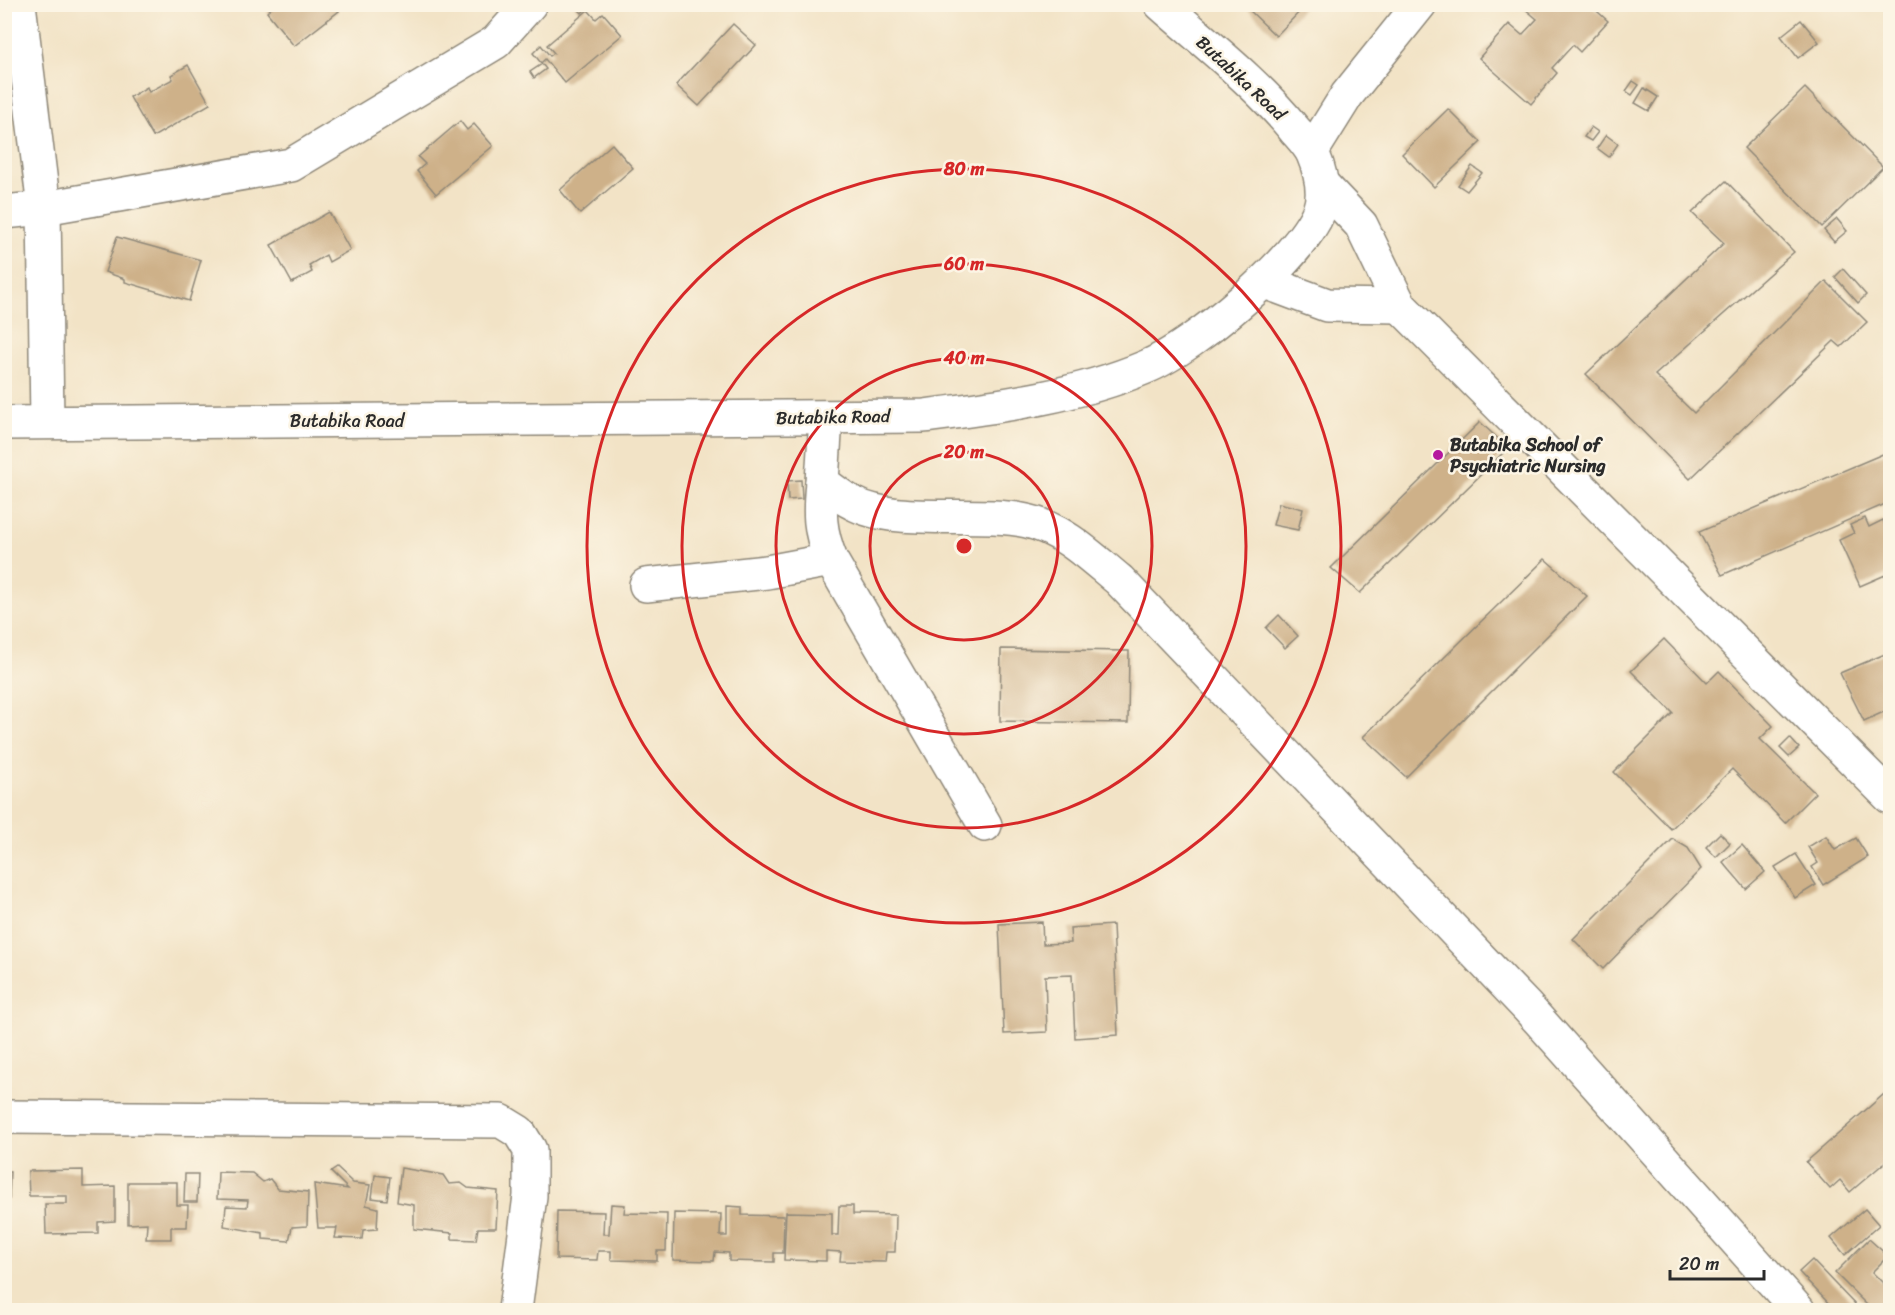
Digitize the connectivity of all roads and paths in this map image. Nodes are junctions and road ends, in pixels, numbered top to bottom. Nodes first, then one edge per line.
1 (19, 4) edge
2 (530, 4) edge
3 (1161, 4) edge
4 (1420, 4) edge
5 (1312, 151) junction
6 (1323, 185) junction
7 (44, 208) junction
8 (4, 212) edge
9 (1265, 282) junction
10 (1400, 306) junction
11 (826, 418) junction
12 (47, 422) junction
13 (4, 423) edge
14 (822, 483) junction
15 (831, 560) junction
16 (646, 585) dead end
17 (1890, 797) edge
18 (985, 825) dead end
19 (4, 1117) edge
20 (515, 1311) edge
21 (1798, 1311) edge

1 - 7 street
2 - 7 street
3 - 5 street, Butabika Road
4 - 5 street
5 - 6 street, Butabika Road
6 - 9 street, Butabika Road
6 - 10 street
7 - 8 street
7 - 12 street
9 - 10 street
9 - 11 street, Butabika Road
10 - 17 street
11 - 12 street, Butabika Road
11 - 14 street
12 - 13 street, Butabika Road
14 - 15 street
14 - 21 street
15 - 16 street
15 - 18 street
19 - 20 street

